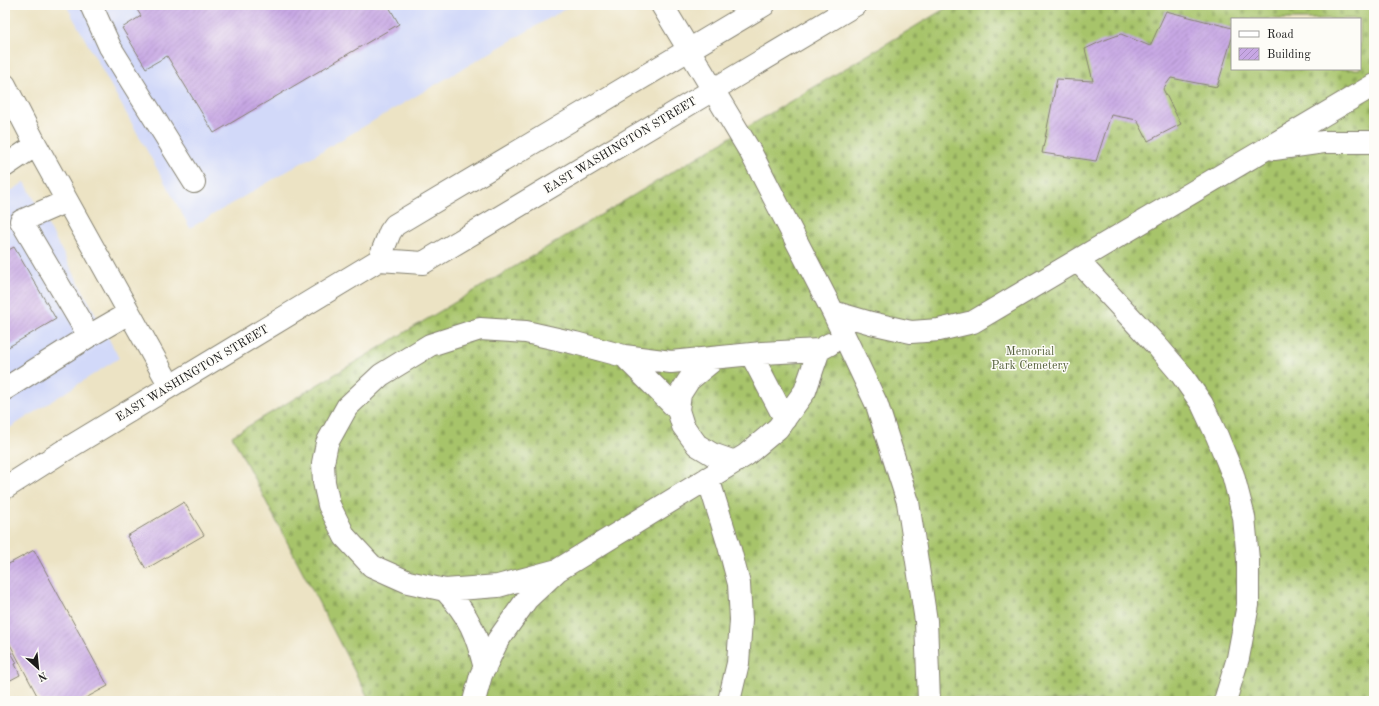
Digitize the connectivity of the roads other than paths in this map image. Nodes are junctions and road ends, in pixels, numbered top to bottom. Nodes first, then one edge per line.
1 (91, 5) edge
2 (662, 5) edge
3 (764, 5) edge
4 (855, 5) edge
5 (689, 49) junction
6 (5, 85) edge
7 (1374, 85) edge
8 (713, 90) junction
9 (1374, 142) edge
10 (36, 145) junction
11 (1265, 150) junction
12 (5, 166) edge
13 (194, 182) dead end
14 (67, 201) junction
15 (13, 224) edge
16 (380, 260) junction
17 (1078, 261) junction
18 (833, 312) junction
19 (129, 313) junction
20 (88, 336) junction
21 (845, 336) junction
22 (819, 350) junction
23 (751, 354) junction
24 (624, 356) junction
25 (716, 358) junction
26 (170, 386) junction
27 (5, 389) edge
28 (678, 410) junction
29 (785, 419) junction
30 (735, 462) junction
31 (708, 478) junction
32 (5, 488) edge
33 (558, 570) junction
34 (445, 590) junction
35 (484, 668) junction
36 (474, 701) edge
37 (729, 701) edge
38 (929, 701) edge
39 (1225, 701) edge

1 - 13 main road
2 - 5 main road
3 - 5 main road
4 - 8 main road, EAST WASHINGTON STREET
5 - 8 main road
5 - 16 main road
6 - 10 main road
7 - 11 main road
8 - 16 main road, EAST WASHINGTON STREET
8 - 18 main road
9 - 11 main road
10 - 12 main road
10 - 14 main road
11 - 17 main road
14 - 15 main road
14 - 19 main road
15 - 20 main road
16 - 26 main road, EAST WASHINGTON STREET
17 - 18 main road
17 - 39 main road
18 - 21 main road
19 - 20 main road
19 - 26 main road
20 - 27 main road
21 - 22 main road
21 - 38 main road
22 - 23 main road
22 - 29 main road
23 - 25 main road
23 - 29 main road
24 - 25 main road
24 - 28 main road
24 - 34 main road
25 - 28 main road
26 - 32 main road, EAST WASHINGTON STREET
28 - 30 main road
29 - 30 main road
30 - 31 main road
31 - 33 main road
31 - 37 main road
33 - 34 main road
33 - 35 main road
34 - 35 main road
35 - 36 main road

